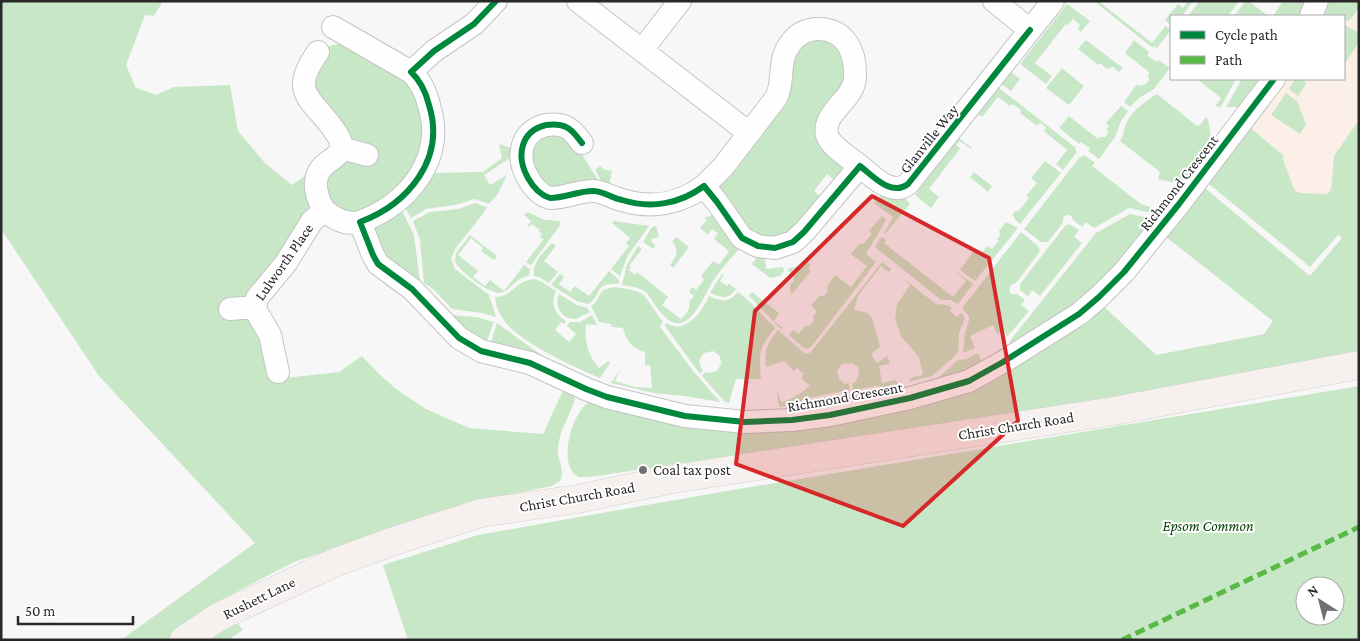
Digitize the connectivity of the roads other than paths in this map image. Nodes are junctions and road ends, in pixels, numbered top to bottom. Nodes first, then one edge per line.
1 (496, 1) edge
2 (578, 1) edge
3 (680, 1) edge
4 (994, 1) edge
5 (1053, 1) edge
6 (1317, 1) edge
7 (1311, 15) edge
8 (333, 27) dead end
9 (1030, 30) junction
10 (642, 50) junction
11 (318, 52) dead end
12 (411, 72) junction
13 (1273, 80) edge
14 (749, 133) junction
15 (582, 144) dead end
16 (341, 148) junction
17 (367, 155) dead end
18 (860, 166) junction
19 (704, 186) junction
20 (324, 210) junction
21 (360, 222) junction
22 (254, 307) junction
23 (230, 309) dead end
24 (1359, 365) edge
25 (278, 372) dead end
26 (336, 562) joint
27 (184, 640) edge

1 - 12 street
2 - 10 street
3 - 10 street
4 - 9 street
5 - 9 street, Glanville Way
6 - 7 street
8 - 12 street
9 - 18 street, Glanville Way
10 - 14 street
11 - 16 street
12 - 21 street
13 - 21 street, Richmond Crescent
14 - 18 street, Glanville Way
14 - 19 street, Glanville Way
15 - 19 street, Glanville Way
16 - 17 street
16 - 20 street, Lulworth Place
18 - 19 street
20 - 21 street, Lulworth Place
20 - 22 street, Lulworth Place
22 - 23 street
22 - 25 street, Lulworth Place
24 - 26 main road, Christ Church Road
26 - 27 main road, Rushett Lane

